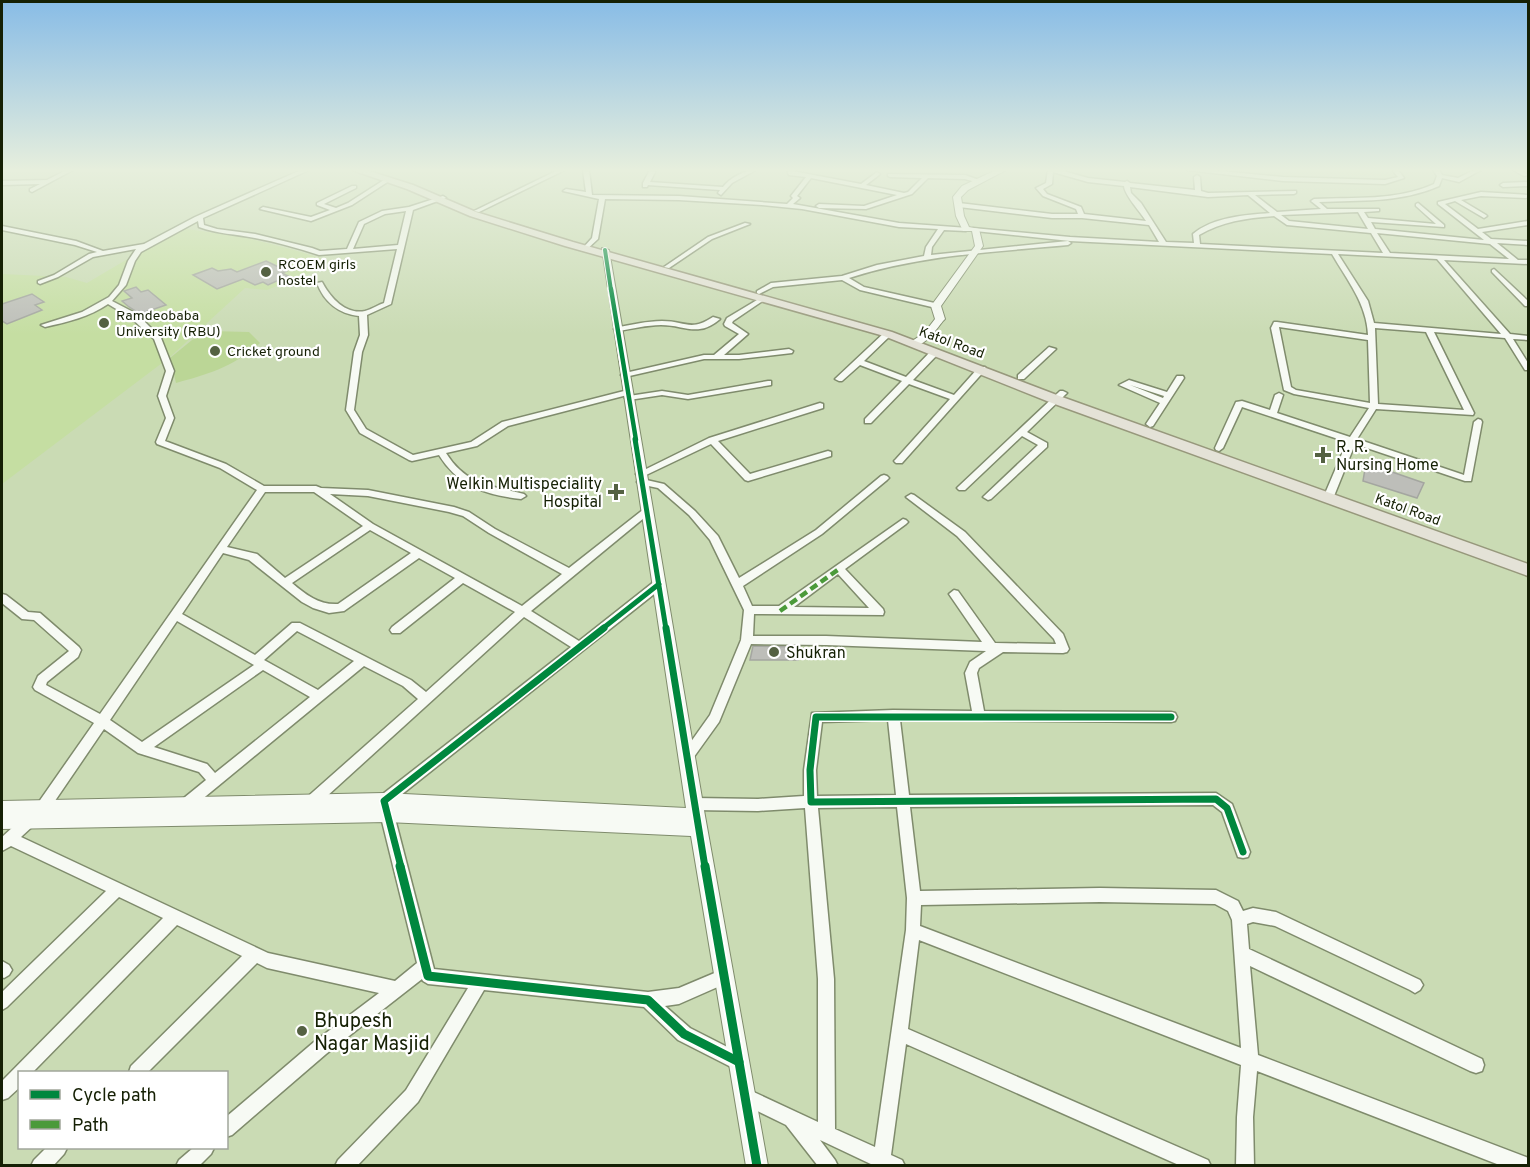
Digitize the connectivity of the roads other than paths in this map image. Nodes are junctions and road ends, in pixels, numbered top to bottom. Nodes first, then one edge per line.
1 (185, 224) edge
2 (201, 224) edge
3 (361, 224) edge
4 (406, 224) edge
5 (509, 224) edge
6 (518, 224) edge
7 (598, 224) edge
8 (746, 224) edge
9 (895, 224) edge
10 (967, 224) edge
11 (1153, 224) edge
12 (1211, 224) edge
13 (1296, 224) edge
14 (1369, 224) edge
15 (1422, 224) edge
16 (1470, 224) edge
17 (1519, 224) edge
18 (1516, 225) junction
19 (1442, 226) joint
20 (2, 228) edge
21 (942, 228) junction
22 (970, 229) junction
23 (1479, 231) junction
24 (1376, 237) junction
25 (1451, 239) junction
26 (1089, 240) junction
27 (1490, 241) junction
28 (1528, 242) edge
29 (1164, 244) junction
30 (1197, 245) junction
31 (145, 246) junction
32 (401, 247) junction
33 (597, 250) junction
34 (349, 251) junction
35 (1333, 251) junction
36 (103, 252) junction
37 (976, 252) junction
38 (1387, 254) junction
39 (927, 257) junction
40 (1438, 257) junction
41 (1516, 261) junction
42 (1528, 262) edge
43 (667, 267) junction
44 (1494, 271) dead end
45 (843, 278) junction
46 (40, 282) dead end
47 (321, 283) dead end
48 (758, 296) junction
49 (107, 301) junction
50 (1528, 303) edge
51 (936, 306) junction
52 (363, 314) junction
53 (706, 316) dead end
54 (716, 319) junction
55 (728, 324) junction
56 (45, 325) dead end
57 (1371, 326) junction
58 (618, 329) junction
59 (1429, 330) junction
60 (888, 334) junction
61 (1371, 338) junction
62 (1509, 338) junction
63 (1528, 338) edge
64 (918, 342) junction
65 (1052, 349) dead end
66 (789, 351) dead end
67 (935, 352) junction
68 (716, 357) junction
69 (859, 362) junction
70 (1528, 368) edge
71 (982, 369) junction
72 (625, 375) junction
73 (1021, 377) junction
74 (1180, 378) dead end
75 (839, 379) dead end
76 (906, 380) junction
77 (768, 383) dead end
78 (628, 395) junction
79 (1279, 395) dead end
80 (1060, 396) junction
81 (954, 398) junction
82 (820, 406) dead end
83 (1374, 406) junction
84 (1273, 413) junction
85 (868, 421) dead end
86 (1478, 422) dead end
87 (1150, 424) junction
88 (1021, 432) junction
89 (1353, 439) junction
90 (712, 440) junction
91 (1219, 447) junction
92 (442, 453) junction
93 (828, 454) dead end
94 (899, 461) dead end
95 (642, 478) junction
96 (884, 478) dead end
97 (962, 488) dead end
98 (262, 489) junction
99 (319, 491) junction
100 (1331, 491) junction
101 (521, 496) dead end
102 (911, 497) dead end
103 (988, 497) dead end
104 (647, 511) junction
105 (903, 522) dead end
106 (370, 526) junction
107 (221, 549) junction
108 (418, 554) junction
109 (1528, 559) edge
110 (839, 569) junction
111 (1528, 570) edge
112 (569, 573) junction
113 (462, 578) junction
114 (285, 583) junction
115 (659, 584) junction
116 (736, 585) junction
117 (954, 594) dead end
118 (2, 598) edge
119 (749, 610) junction
120 (523, 611) junction
121 (780, 611) junction
122 (176, 616) junction
123 (396, 630) dead end
124 (747, 640) junction
125 (579, 647) junction
126 (996, 648) junction
127 (363, 660) junction
128 (260, 662) junction
129 (319, 696) junction
130 (425, 698) junction
131 (893, 715) junction
132 (979, 715) junction
133 (1171, 717) dead end
134 (103, 722) junction
135 (142, 748) junction
136 (687, 757) junction
137 (215, 782) junction
138 (902, 801) junction
139 (811, 802) junction
140 (310, 803) junction
141 (184, 806) junction
142 (386, 808) junction
143 (2, 809) edge
144 (35, 816) junction
145 (696, 816) junction
146 (2, 821) edge
147 (5, 841) edge
148 (1243, 852) dead end
149 (118, 889) junction
150 (914, 898) junction
151 (175, 917) junction
152 (1239, 920) junction
153 (913, 930) junction
154 (255, 954) junction
155 (1242, 954) junction
156 (425, 967) junction
157 (724, 977) junction
158 (480, 982) junction
159 (1415, 985) dead end
160 (397, 989) junction
161 (648, 1000) junction
162 (2, 1002) edge
163 (899, 1033) junction
164 (1250, 1059) junction
165 (739, 1062) junction
166 (1476, 1065) dead end
167 (24, 1071) edge
168 (138, 1071) edge
169 (18, 1077) edge
170 (2, 1092) edge
171 (745, 1096) junction
172 (792, 1119) junction
173 (228, 1127) edge
174 (826, 1133) junction
175 (57, 1149) edge
176 (204, 1149) edge
177 (889, 1162) edge
178 (40, 1166) edge
179 (185, 1166) edge
180 (344, 1166) edge
181 (757, 1166) edge
182 (829, 1166) edge
183 (1202, 1166) edge
184 (1245, 1166) edge
185 (1526, 1166) edge

1 - 31 street
2 - 34 street
3 - 34 street
4 - 32 street
5 - 33 main road, Katol Road
6 - 33 main road, Katol Road
7 - 33 street
8 - 43 street
9 - 21 street
10 - 22 street
11 - 29 street
12 - 30 street
13 - 24 street
14 - 24 street
15 - 19 street
16 - 23 street
17 - 18 street
18 - 23 street
18 - 28 street
19 - 25 street
20 - 36 street
21 - 22 street
21 - 39 street
22 - 26 street
22 - 37 street
23 - 27 street
24 - 25 street
24 - 38 street
25 - 27 street
26 - 29 street
26 - 37 street
27 - 28 street
27 - 41 street
29 - 30 street
30 - 35 street
31 - 36 street
31 - 49 street
32 - 34 street
32 - 52 street
33 - 43 main road, Katol Road
33 - 48 main road, Katol Road
33 - 58 street
35 - 38 street
35 - 57 street
36 - 46 street
37 - 39 street
37 - 51 street
38 - 40 street
39 - 45 street
40 - 41 street
40 - 62 street
41 - 42 street
43 - 48 main road, Katol Road
44 - 50 street
45 - 48 street
45 - 51 street
47 - 52 street
48 - 55 street
48 - 60 main road, Katol Road
48 - 64 main road, Katol Road
49 - 56 street
49 - 98 street
51 - 64 street
52 - 92 street
53 - 54 street
54 - 55 street
54 - 58 street
55 - 68 street
57 - 59 street
57 - 61 street
58 - 72 street
59 - 62 street
59 - 83 street
60 - 64 main road, Katol Road
60 - 69 street
61 - 83 street
61 - 83 street
62 - 63 street
62 - 70 street
64 - 67 main road, Katol Road
64 - 73 main road, Katol Road
65 - 73 street
66 - 68 street
67 - 71 main road, Katol Road
67 - 76 street
68 - 72 street
69 - 75 street
69 - 76 street
71 - 80 main road, Katol Road
71 - 81 street
72 - 78 street
73 - 80 main road, Katol Road
74 - 87 street
76 - 81 street
76 - 85 street
77 - 78 street
78 - 92 street
78 - 95 street
79 - 84 street
80 - 87 main road, Katol Road
80 - 88 street
80 - 100 main road, Katol Road
81 - 94 street
82 - 90 street
83 - 89 street
84 - 89 street
84 - 91 street
86 - 89 street
87 - 91 main road, Katol Road
88 - 97 street
88 - 103 street
89 - 100 street
90 - 93 street
90 - 95 street
91 - 100 main road, Katol Road
92 - 101 street
95 - 104 street
95 - 116 street
96 - 116 street
98 - 99 street
98 - 107 street
99 - 106 street
99 - 112 street
100 - 109 main road, Katol Road
100 - 111 main road, Katol Road
102 - 126 street
104 - 112 street
104 - 115 street
105 - 110 street
106 - 108 street
106 - 114 street
107 - 114 street
107 - 122 street
108 - 113 street
108 - 114 street
110 - 121 street
110 - 121 street
112 - 120 street
113 - 120 street
113 - 123 street
115 - 125 street
115 - 136 street
116 - 119 street
117 - 126 street
118 - 134 street
119 - 121 street
119 - 124 street
120 - 125 street
120 - 130 street
122 - 128 street
122 - 134 street
124 - 126 street
124 - 136 street
125 - 142 street
126 - 132 street
127 - 128 street
127 - 129 street
127 - 130 street
128 - 129 street
128 - 135 street
129 - 137 street
130 - 140 street
131 - 132 street
131 - 138 street
131 - 139 street
132 - 133 street
134 - 135 street
134 - 144 street
135 - 137 street
136 - 145 street
137 - 141 street
138 - 139 street
138 - 148 street
138 - 150 street
139 - 145 street
139 - 174 street
140 - 141 street
140 - 142 street
141 - 144 street
142 - 144 street
142 - 145 street
142 - 156 street
143 - 144 street
144 - 146 street
144 - 147 street
145 - 157 street
147 - 149 street
149 - 151 street
149 - 162 street
150 - 152 street
150 - 153 street
151 - 154 street
151 - 167 street
152 - 155 street
152 - 159 street
153 - 163 street
153 - 164 street
154 - 160 street
154 - 168 street
155 - 164 street
155 - 166 street
156 - 158 street
156 - 160 street
157 - 161 street
157 - 165 street
158 - 161 street
158 - 180 street
160 - 173 street
161 - 165 street
163 - 177 street
163 - 183 street
164 - 184 street
164 - 185 street
165 - 171 street
169 - 170 street
171 - 172 street
171 - 181 street
172 - 174 street
172 - 182 street
174 - 177 street
175 - 178 street
176 - 179 street

